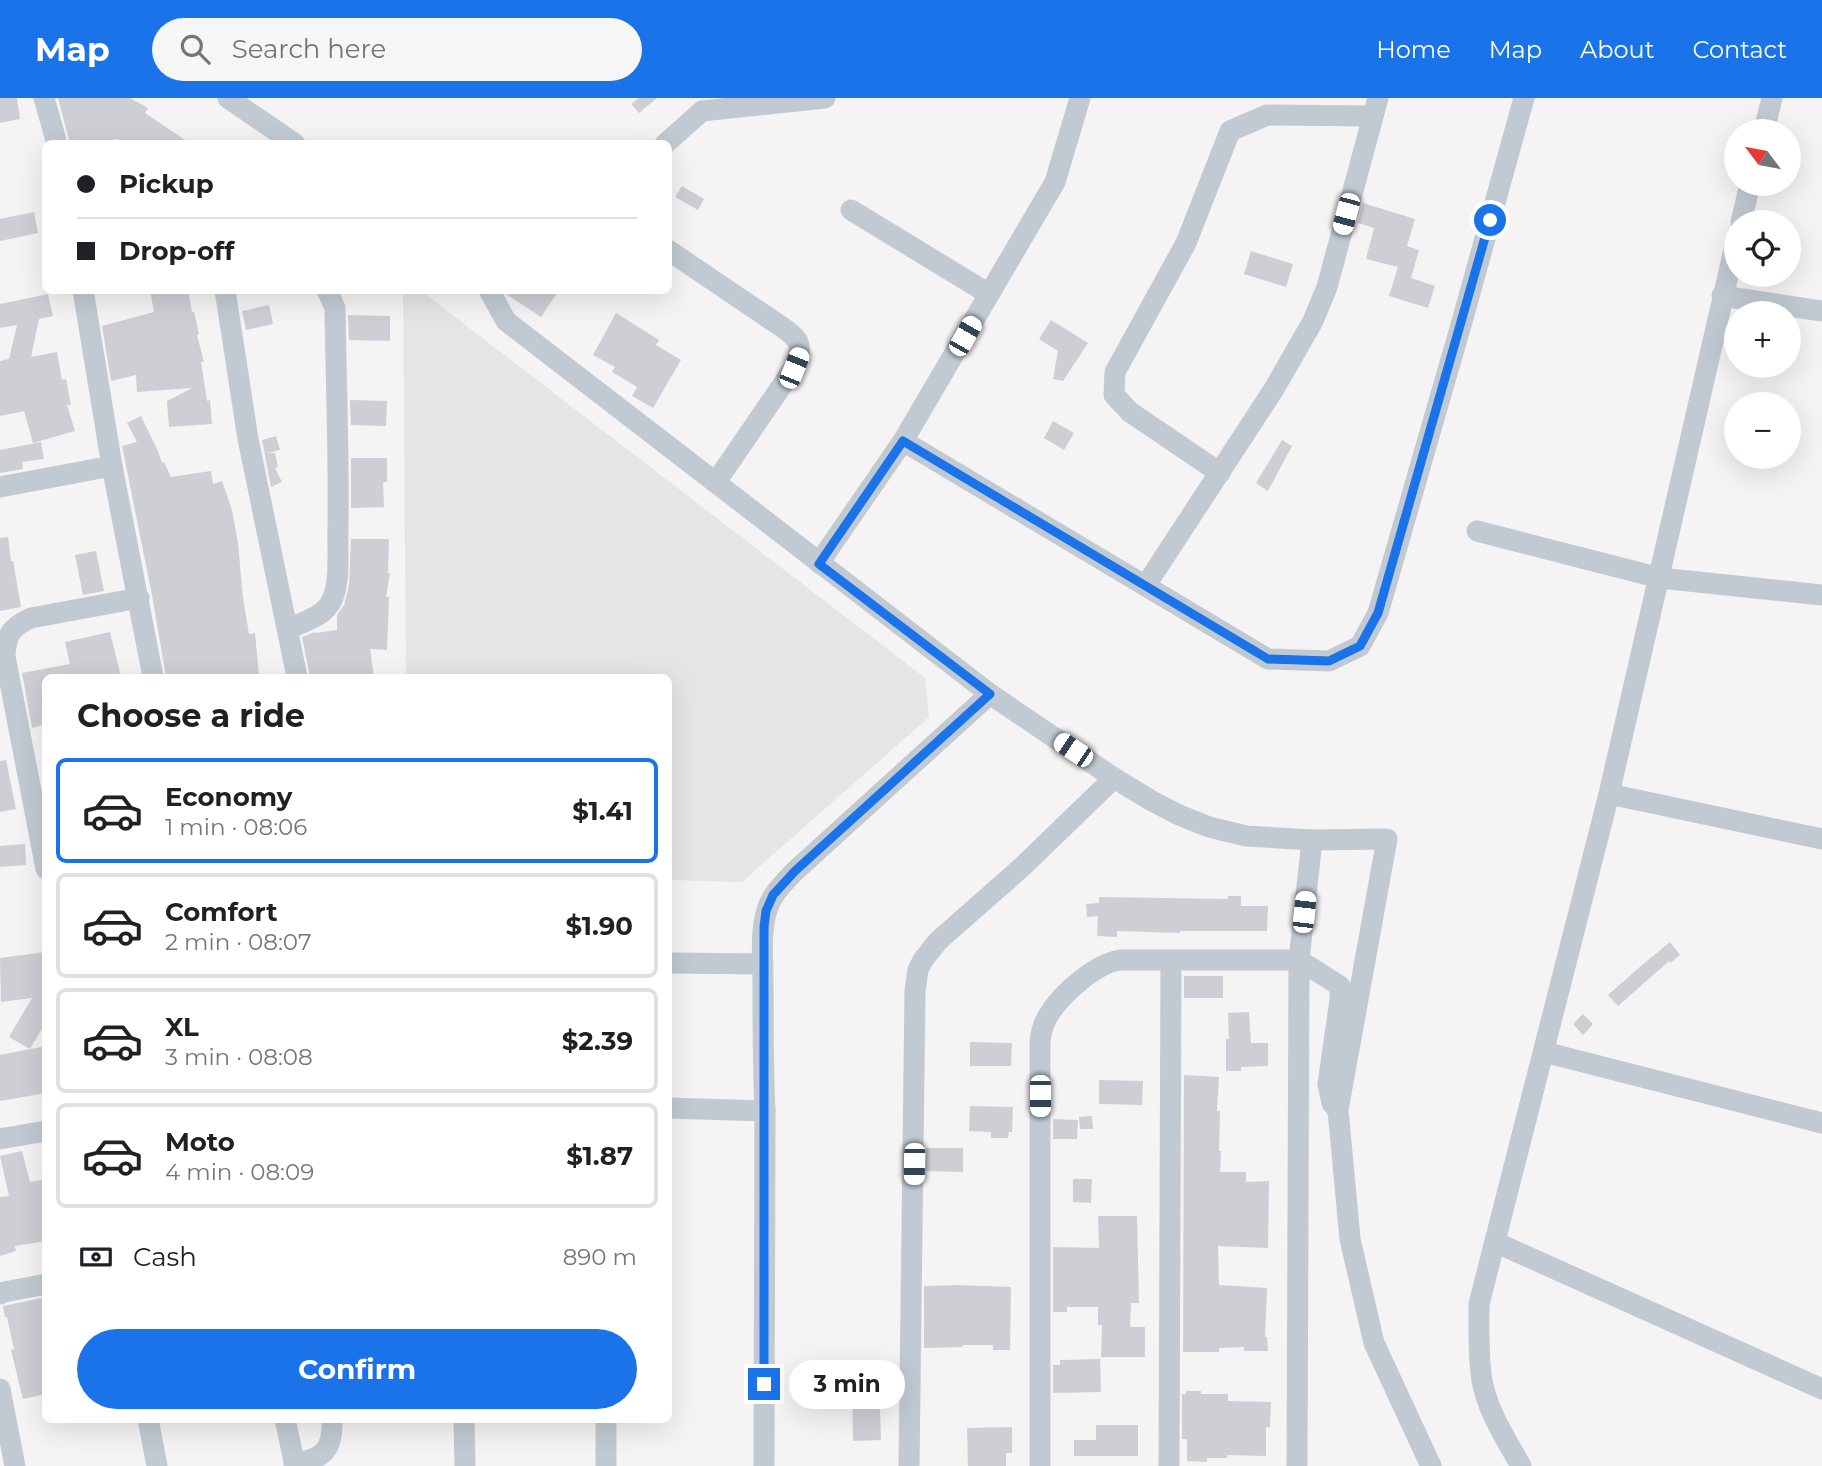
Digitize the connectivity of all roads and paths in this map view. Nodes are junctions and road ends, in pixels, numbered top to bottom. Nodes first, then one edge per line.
1 (44, 98) edge
2 (228, 98) edge
3 (825, 98) edge
4 (1080, 98) edge
5 (1524, 98) edge
6 (1772, 98) edge
7 (1375, 107) edge
8 (1766, 119) edge
9 (56, 140) edge
10 (289, 140) edge
11 (669, 140) edge
12 (851, 210) dead end
13 (672, 253) edge
14 (1724, 287) edge
15 (84, 294) edge
16 (226, 294) edge
17 (329, 294) edge
18 (491, 294) edge
19 (989, 294) junction
20 (1722, 296) junction
21 (1822, 311) edge
22 (903, 441) junction
23 (111, 466) junction
24 (1220, 472) junction
25 (716, 482) junction
26 (0, 487) edge
27 (1477, 531) dead end
28 (819, 564) junction
29 (1660, 578) junction
30 (1146, 585) junction
31 (1822, 595) edge
32 (139, 598) junction
33 (288, 629) junction
34 (152, 674) edge
35 (296, 674) edge
36 (990, 694) junction
37 (1114, 778) junction
38 (1609, 794) junction
39 (1822, 839) edge
40 (1312, 840) junction
41 (42, 848) edge
42 (1171, 960) junction
43 (1299, 960) junction
44 (672, 963) edge
45 (763, 964) junction
46 (1544, 1052) junction
47 (672, 1108) edge
48 (765, 1111) junction
49 (1338, 1111) junction
50 (1822, 1123) edge
51 (42, 1132) edge
52 (0, 1139) edge
53 (1495, 1242) junction
54 (42, 1285) edge
55 (0, 1294) edge
56 (0, 1389) edge
57 (1822, 1389) edge
58 (149, 1423) edge
59 (286, 1423) edge
60 (332, 1423) edge
61 (464, 1423) edge
62 (606, 1423) edge
63 (295, 1465) edge
64 (15, 1466) edge
65 (157, 1466) edge
66 (464, 1466) edge
67 (606, 1466) edge
68 (764, 1466) edge
69 (909, 1466) edge
70 (1040, 1466) edge
71 (1169, 1466) edge
72 (1297, 1466) edge
73 (1431, 1466) edge
74 (1521, 1466) edge

1 - 9 street
2 - 10 street
3 - 11 street
4 - 19 street
5 - 30 street
6 - 8 street
7 - 24 street
7 - 24 street
12 - 19 street
13 - 25 street
14 - 20 street
15 - 23 street
16 - 33 street
17 - 33 street
18 - 25 street
19 - 22 street
20 - 21 street
20 - 29 street
22 - 28 street
22 - 30 street
23 - 26 street
23 - 32 street
24 - 30 street
25 - 28 street
27 - 29 street
28 - 36 street
29 - 31 street
29 - 38 street
32 - 34 street
32 - 41 street
33 - 35 street
36 - 37 street
36 - 45 street
37 - 40 street
37 - 69 street
38 - 39 street
38 - 46 street
40 - 43 street
40 - 49 street
42 - 43 street
42 - 70 street
42 - 71 street
43 - 49 street
43 - 72 street
44 - 45 street
45 - 48 street
46 - 50 street
46 - 53 street
47 - 48 street
48 - 68 street
49 - 73 street
51 - 52 street
53 - 57 street
53 - 74 street
54 - 55 street
56 - 64 street
58 - 65 street
59 - 63 street
60 - 63 street
61 - 66 street
62 - 67 street

